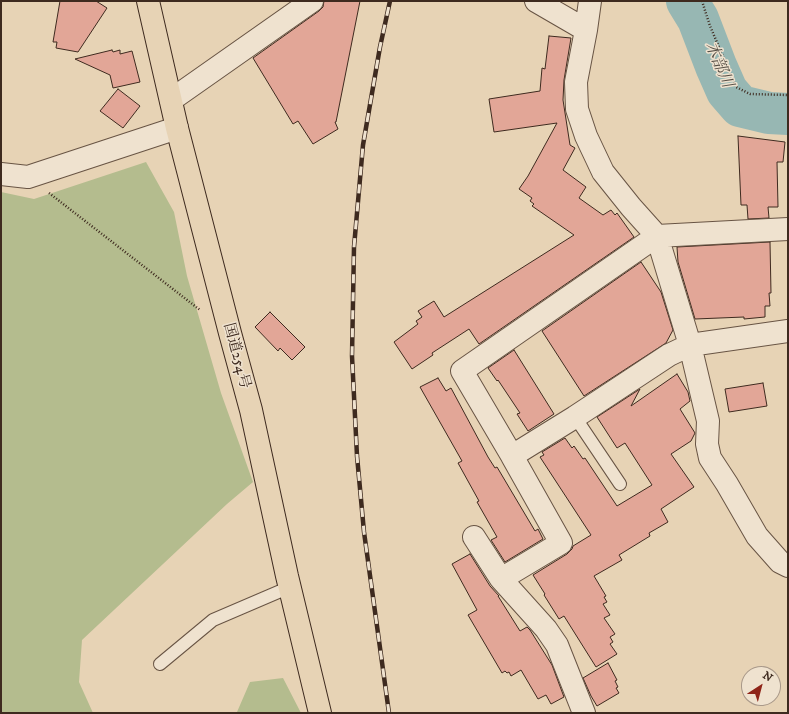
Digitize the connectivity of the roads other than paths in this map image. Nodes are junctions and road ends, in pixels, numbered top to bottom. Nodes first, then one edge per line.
1 (148, 1) edge
2 (312, 1) edge
3 (536, 1) edge
4 (590, 1) edge
5 (586, 30) junction
6 (171, 100) junction
7 (177, 128) junction
8 (1, 174) edge
9 (788, 229) edge
10 (657, 236) junction
11 (788, 331) edge
12 (690, 345) junction
13 (574, 417) junction
14 (512, 456) junction
15 (620, 484) dead end
16 (474, 537) dead end
17 (788, 566) edge
18 (501, 579) junction
19 (290, 587) junction
20 (160, 664) dead end
21 (320, 713) edge
22 (584, 713) edge

1 - 6 highway, 国道254号
2 - 6 street
3 - 5 street
4 - 5 street
5 - 10 street
6 - 7 highway, 国道254号
7 - 8 street
7 - 19 highway, 国道254号
9 - 10 street
10 - 12 street
10 - 14 street
11 - 12 street
12 - 13 street
12 - 17 street
13 - 14 street
13 - 15 lane
14 - 18 street
16 - 18 street
18 - 22 street
19 - 20 lane
19 - 21 highway, 国道254号

